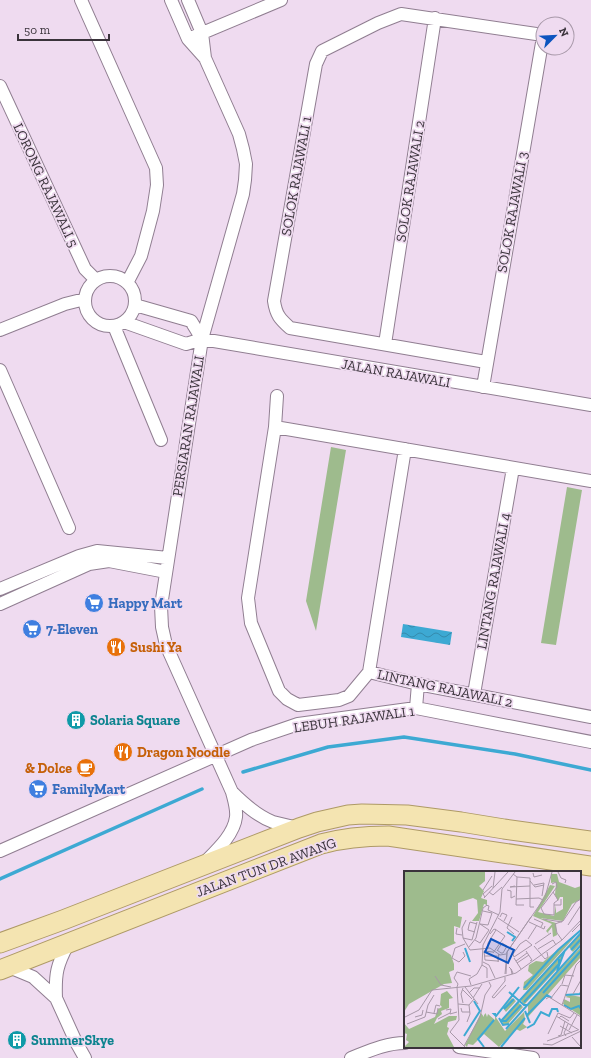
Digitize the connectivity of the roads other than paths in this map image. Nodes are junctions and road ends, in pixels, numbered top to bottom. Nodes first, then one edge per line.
1 (81, 0) edge
2 (171, 0) edge
3 (188, 0) edge
4 (276, 1) edge
5 (435, 18) junction
6 (202, 33) junction
7 (535, 35) edge
8 (188, 39) junction
9 (540, 56) edge
10 (205, 58) junction
11 (0, 86) edge
12 (96, 280) junction
13 (127, 283) junction
14 (85, 299) junction
15 (134, 305) junction
16 (119, 324) junction
17 (0, 330) edge
18 (202, 339) junction
19 (385, 344) junction
20 (486, 362) junction
21 (0, 370) edge
22 (483, 387) junction
23 (278, 396) dead end
24 (591, 405) edge
25 (275, 427) junction
26 (161, 440) dead end
27 (404, 449) junction
28 (513, 468) junction
29 (591, 481) edge
30 (70, 528) dead end
31 (168, 558) junction
32 (166, 572) junction
33 (0, 590) edge
34 (0, 604) edge
35 (369, 672) junction
36 (418, 684) junction
37 (474, 694) junction
38 (416, 708) junction
39 (591, 717) edge
40 (591, 742) edge
41 (215, 755) junction
42 (232, 792) junction
43 (299, 828) junction
44 (591, 841) edge
45 (0, 851) edge
46 (591, 866) edge
47 (198, 868) junction
48 (0, 943) edge
49 (68, 944) junction
50 (5, 968) edge
51 (56, 998) junction
52 (404, 1043) edge
53 (466, 1048) edge
54 (85, 1058) edge
55 (351, 1058) edge
56 (533, 1058) edge

1 - 13 street
2 - 8 street, PERSIARAN RAJAWALI
3 - 6 street, PERSIARAN RAJAWALI
4 - 6 street
5 - 7 street, SOLOK RAJAWALI 1
5 - 19 street, SOLOK RAJAWALI 2
5 - 19 street, SOLOK RAJAWALI 1
6 - 8 street
6 - 10 street, PERSIARAN RAJAWALI
8 - 10 street, PERSIARAN RAJAWALI
9 - 20 street, SOLOK RAJAWALI 3
10 - 18 street, PERSIARAN RAJAWALI
11 - 12 street, LORONG RAJAWALI 5
12 - 13 street
12 - 14 street
13 - 15 street
14 - 16 street
14 - 17 street
15 - 16 street
15 - 18 street
16 - 18 street, JALAN RAJAWALI
16 - 26 street
18 - 22 street, JALAN RAJAWALI
18 - 31 street, PERSIARAN RAJAWALI
19 - 20 street, SOLOK RAJAWALI 1
20 - 22 street, SOLOK RAJAWALI 3
21 - 30 street
22 - 24 street, JALAN RAJAWALI
23 - 25 street
25 - 27 street
25 - 35 street, LINTANG RAJAWALI 2
27 - 28 street
27 - 35 street
28 - 29 street
28 - 37 street, LINTANG RAJAWALI 4
31 - 32 street, PERSIARAN RAJAWALI
31 - 33 street
32 - 34 street
32 - 41 street, PERSIARAN RAJAWALI
35 - 36 street, LINTANG RAJAWALI 2
36 - 37 street, LINTANG RAJAWALI 2
36 - 38 street
37 - 39 street, LINTANG RAJAWALI 2
38 - 40 street, LEBUH RAJAWALI 1
38 - 41 street, LEBUH RAJAWALI 1
41 - 42 street, PERSIARAN RAJAWALI
41 - 45 street, LEBUH RAJAWALI 1
42 - 43 street, PERSIARAN RAJAWALI
42 - 47 street, PERSIARAN RAJAWALI
43 - 44 main road, JALAN TUN DR AWANG
43 - 47 main road, JALAN TUN DR AWANG
46 - 49 main road, JALAN TUN DR AWANG
47 - 48 main road, JALAN TUN DR AWANG
49 - 50 main road, JALAN TUN DR AWANG
49 - 51 street
50 - 51 street
51 - 54 street
52 - 55 street
53 - 56 street

